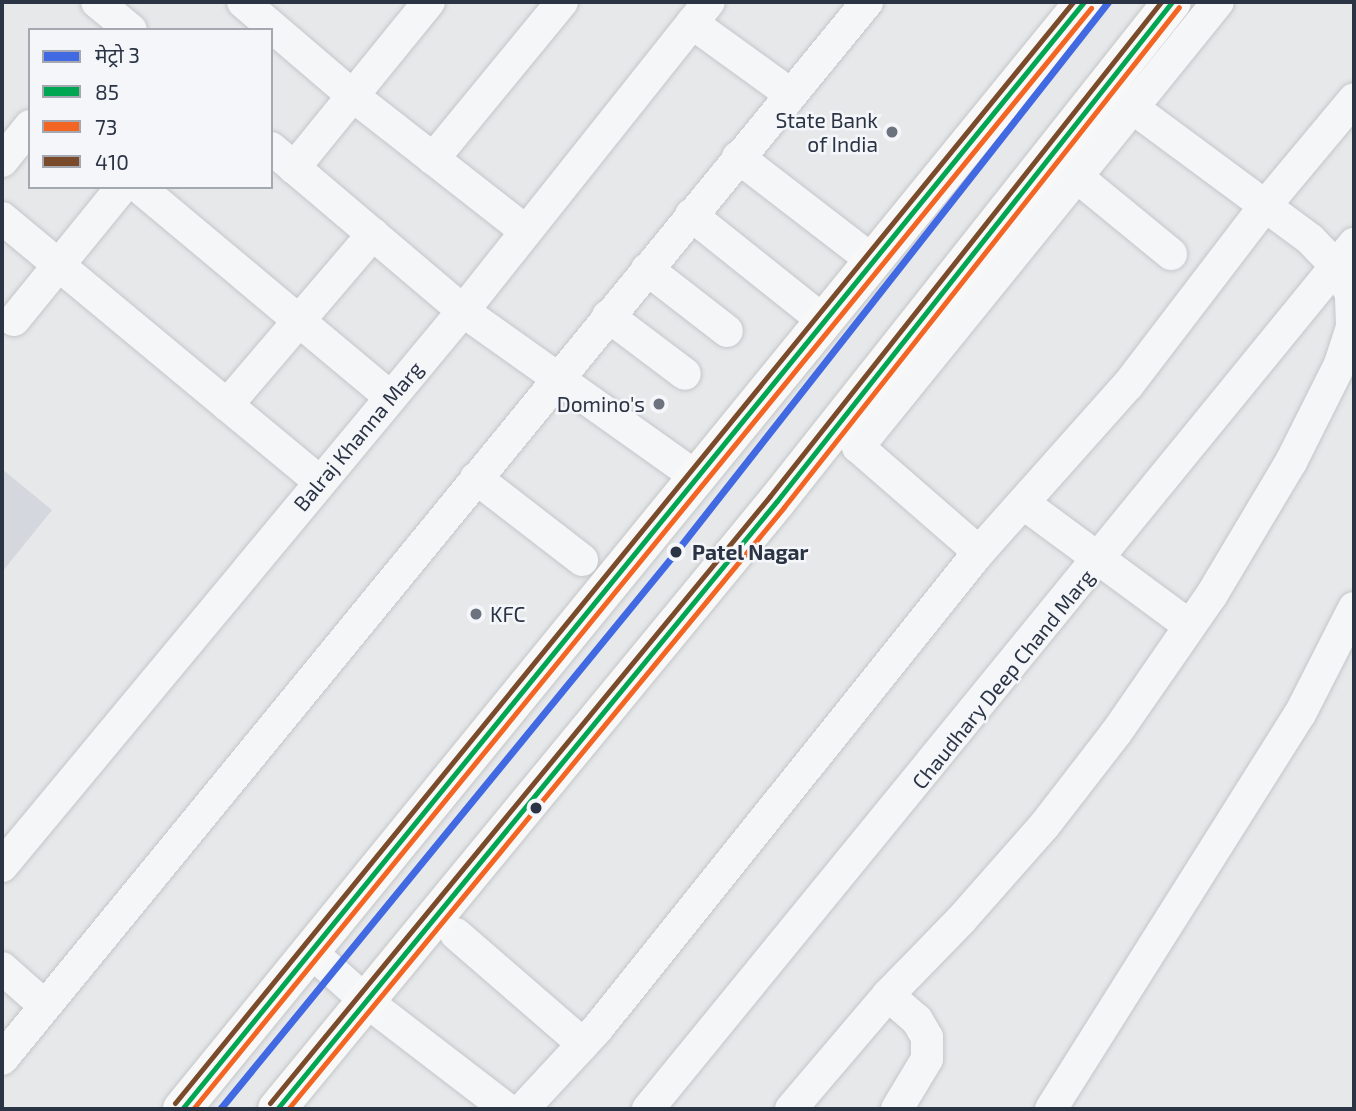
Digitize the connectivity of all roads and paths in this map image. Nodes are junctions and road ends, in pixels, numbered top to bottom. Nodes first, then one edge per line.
1 (429, 2) edge
2 (562, 2) edge
3 (867, 2) edge
4 (1084, 2) edge
5 (1172, 2) edge
6 (1218, 2) edge
7 (257, 6) edge
8 (701, 12) edge
9 (790, 94) junction
10 (353, 96) junction
11 (1118, 97) junction
12 (1354, 99) edge
13 (28, 129) edge
14 (738, 157) junction
15 (283, 158) edge
16 (433, 159) junction
17 (2, 161) edge
18 (1076, 176) junction
19 (120, 189) edge
20 (141, 189) edge
21 (1265, 206) junction
22 (691, 215) junction
23 (2, 218) edge
24 (526, 231) junction
25 (373, 234) junction
26 (1171, 254) dead end
27 (1346, 260) edge
28 (873, 261) junction
29 (59, 266) junction
30 (647, 269) junction
31 (463, 311) junction
32 (608, 316) junction
33 (14, 320) dead end
34 (298, 320) junction
35 (824, 321) junction
36 (727, 331) dead end
37 (685, 374) dead end
38 (558, 378) junction
39 (390, 397) junction
40 (227, 404) junction
41 (696, 477) junction
42 (477, 478) junction
43 (320, 482) junction
44 (1023, 503) junction
45 (979, 552) junction
46 (582, 560) dead end
47 (1100, 560) junction
48 (1354, 608) edge
49 (1190, 626) junction
50 (2, 866) edge
51 (456, 934) dead end
52 (311, 951) junction
53 (2, 968) edge
54 (888, 995) junction
55 (366, 1001) junction
56 (45, 1006) junction
57 (583, 1044) junction
58 (2, 1059) edge
59 (182, 1109) edge
60 (277, 1109) edge
61 (507, 1109) edge
62 (523, 1109) edge
63 (648, 1109) edge
64 (791, 1109) edge
65 (897, 1109) edge
66 (1051, 1109) edge

1 - 10 street
2 - 16 street
3 - 9 street
4 - 28 main road
5 - 11 main road
6 - 11 street
7 - 10 street
8 - 9 street
8 - 24 street, Balraj Khanna Marg
9 - 14 street
10 - 15 street
10 - 16 street
11 - 18 street
11 - 21 street
11 - 55 main road
12 - 21 street
13 - 17 street
14 - 22 street
14 - 28 street
15 - 25 street
16 - 24 street
18 - 26 street
18 - 45 street
19 - 29 street
20 - 34 street
21 - 27 street
21 - 44 street
22 - 30 street
22 - 35 street
23 - 29 street
24 - 31 street, Balraj Khanna Marg
25 - 31 street
25 - 34 street
27 - 47 street, Chaudhary Deep Chand Marg
27 - 49 street
28 - 35 main road
29 - 33 street
29 - 40 street
30 - 32 street
30 - 36 street
31 - 38 street
31 - 39 street, Balraj Khanna Marg
32 - 37 street
32 - 38 street
34 - 39 street
34 - 40 street
35 - 41 main road
38 - 41 street
38 - 42 street
39 - 43 street, Balraj Khanna Marg
40 - 43 street
41 - 52 main road
42 - 46 street
42 - 56 street
43 - 50 street, Balraj Khanna Marg
44 - 45 street
44 - 47 street
45 - 57 street
47 - 49 street
47 - 63 street, Chaudhary Deep Chand Marg
48 - 66 street
49 - 54 street
51 - 57 street
52 - 55 street
52 - 59 main road
53 - 56 street
54 - 64 street
54 - 65 street
55 - 60 main road
55 - 61 street
56 - 58 street
57 - 62 street

